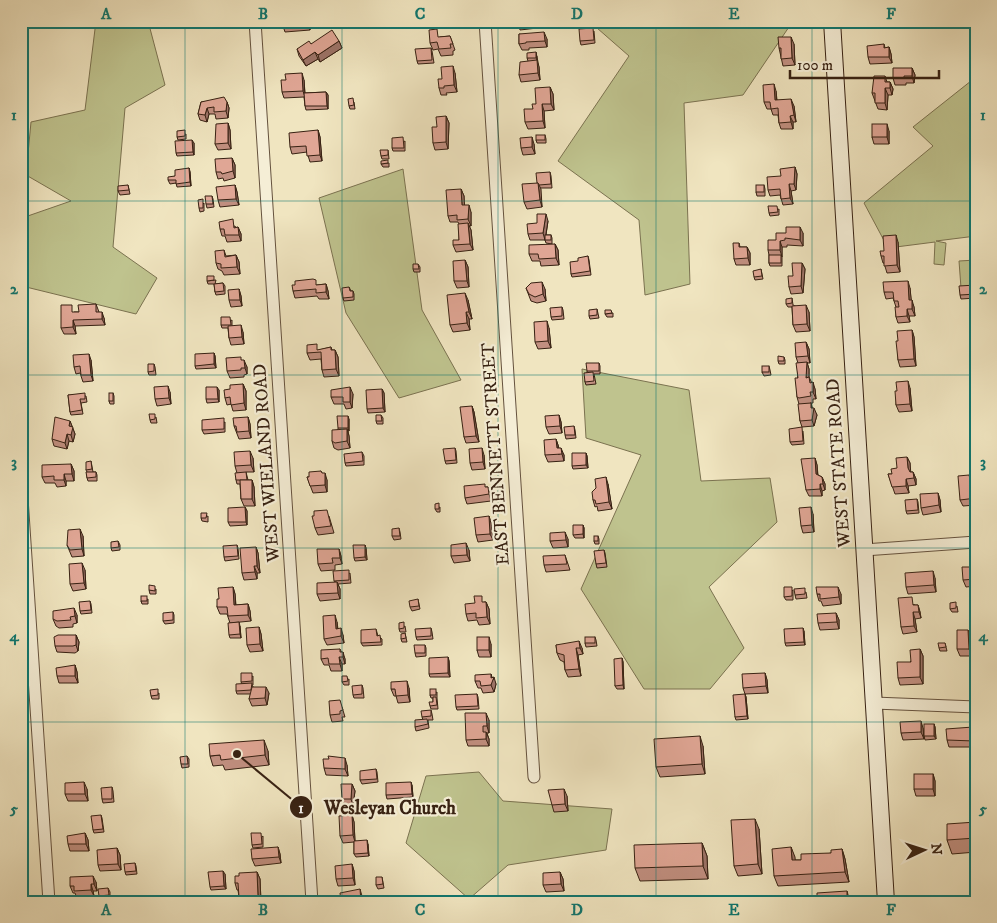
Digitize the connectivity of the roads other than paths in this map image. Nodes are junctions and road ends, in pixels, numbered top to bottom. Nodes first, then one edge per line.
1 (255, 21) edge
2 (485, 21) edge
3 (832, 21) edge
4 (21, 483) edge
5 (976, 542) edge
6 (864, 550) junction
7 (21, 679) edge
8 (34, 680) junction
9 (874, 703) junction
10 (976, 707) edge
11 (534, 777) dead end
12 (49, 902) edge
13 (312, 902) edge
14 (886, 902) edge

1 - 13 street, WEST WIELAND ROAD
2 - 11 street, EAST BENNETT STREET
3 - 6 street, WEST STATE ROAD
4 - 8 street
5 - 6 street
6 - 9 street, WEST STATE ROAD
7 - 8 street
8 - 12 street
9 - 10 street
9 - 14 street, WEST STATE ROAD

